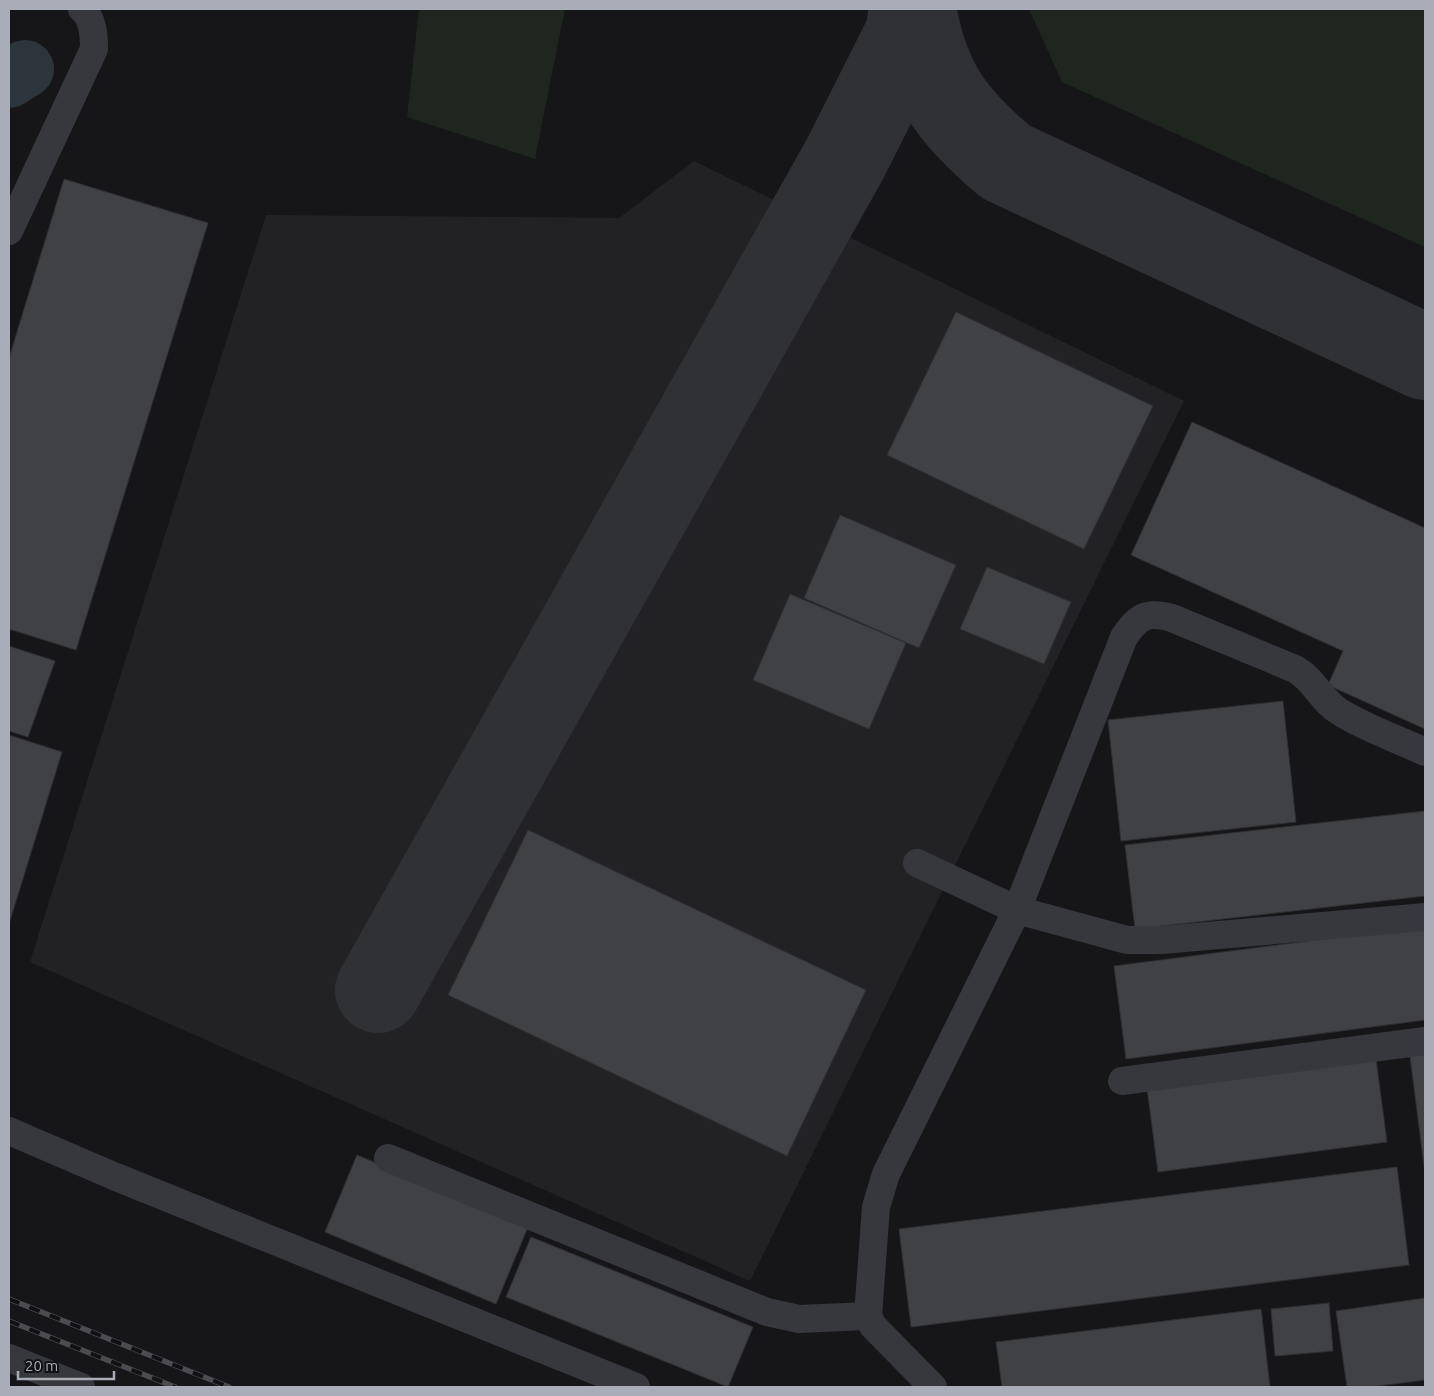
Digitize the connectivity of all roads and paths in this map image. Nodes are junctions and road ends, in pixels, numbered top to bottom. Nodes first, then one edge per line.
1 (82, 9) edge
2 (9, 231) edge
3 (1425, 752) edge
4 (917, 863) dead end
5 (1017, 910) junction
6 (1425, 917) edge
7 (1425, 1041) edge
8 (1122, 1080) dead end
9 (9, 1130) edge
10 (388, 1158) dead end
11 (868, 1316) junction
12 (9, 1358) edge
13 (81, 1387) edge
14 (636, 1387) edge
15 (933, 1387) edge

1 - 2 street
3 - 5 street
4 - 5 street
5 - 6 street
5 - 11 street
7 - 8 street
9 - 14 street
10 - 11 street
11 - 15 street
12 - 13 street

